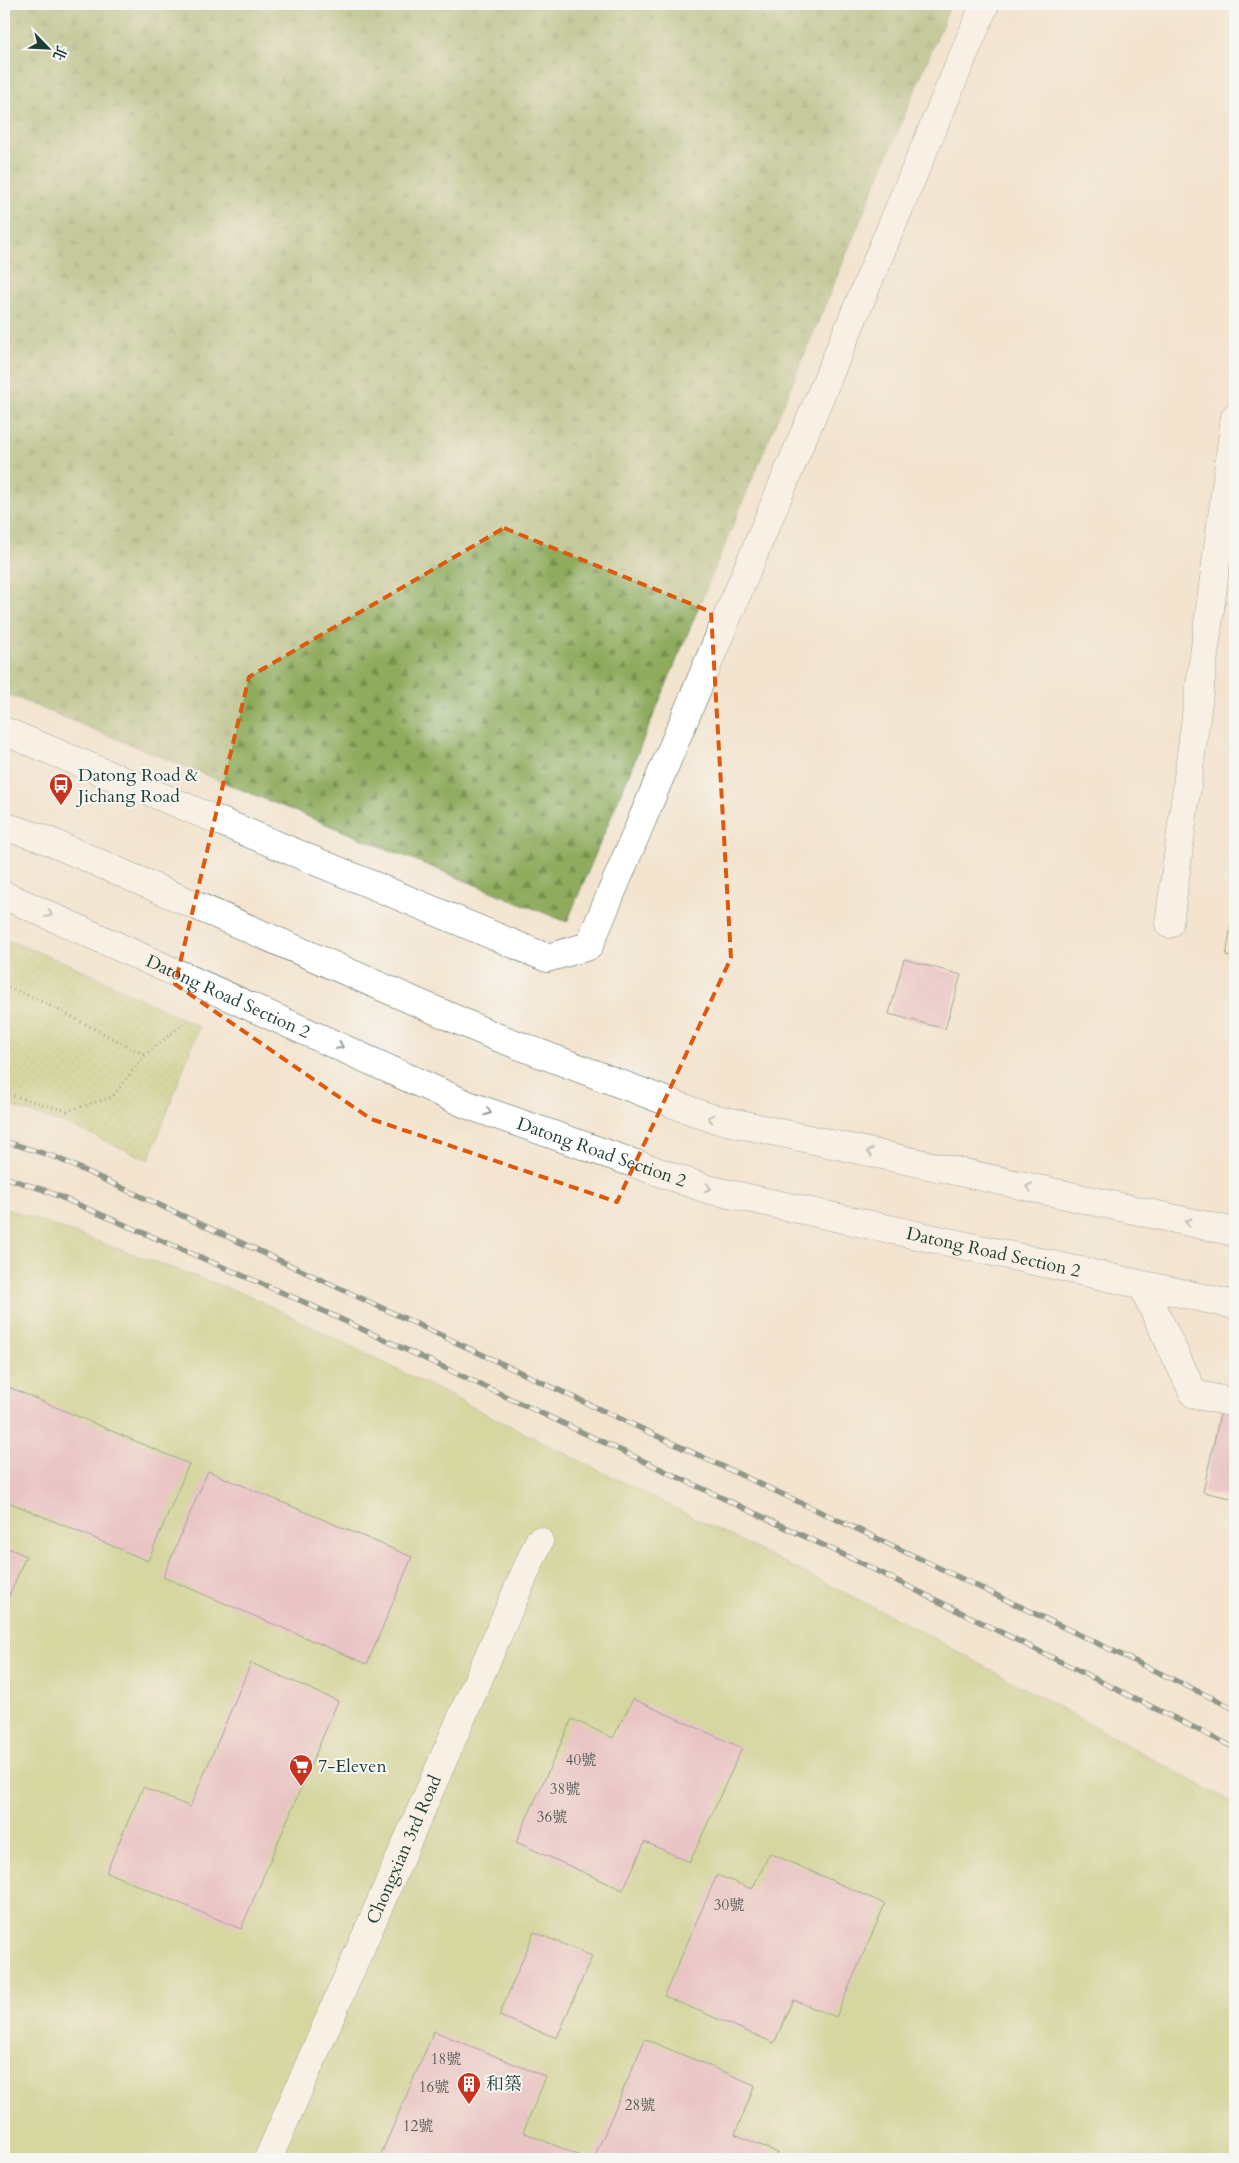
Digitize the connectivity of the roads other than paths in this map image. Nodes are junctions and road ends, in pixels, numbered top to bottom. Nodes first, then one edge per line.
1 (985, 4) edge
2 (1235, 417) edge
3 (4, 731) edge
4 (4, 826) edge
5 (4, 895) edge
6 (1169, 924) dead end
7 (1235, 1232) edge
8 (1142, 1285) junction
9 (1235, 1305) edge
10 (1235, 1403) edge
11 (539, 1541) dead end
12 (268, 2159) edge

1 - 3 street
2 - 6 street
7 -> 4 street
5 -> 8 street, Datong Road Section 2
8 - 9 street, Datong Road Section 2
8 - 10 street
11 - 12 street, Chongxian 3rd Road

